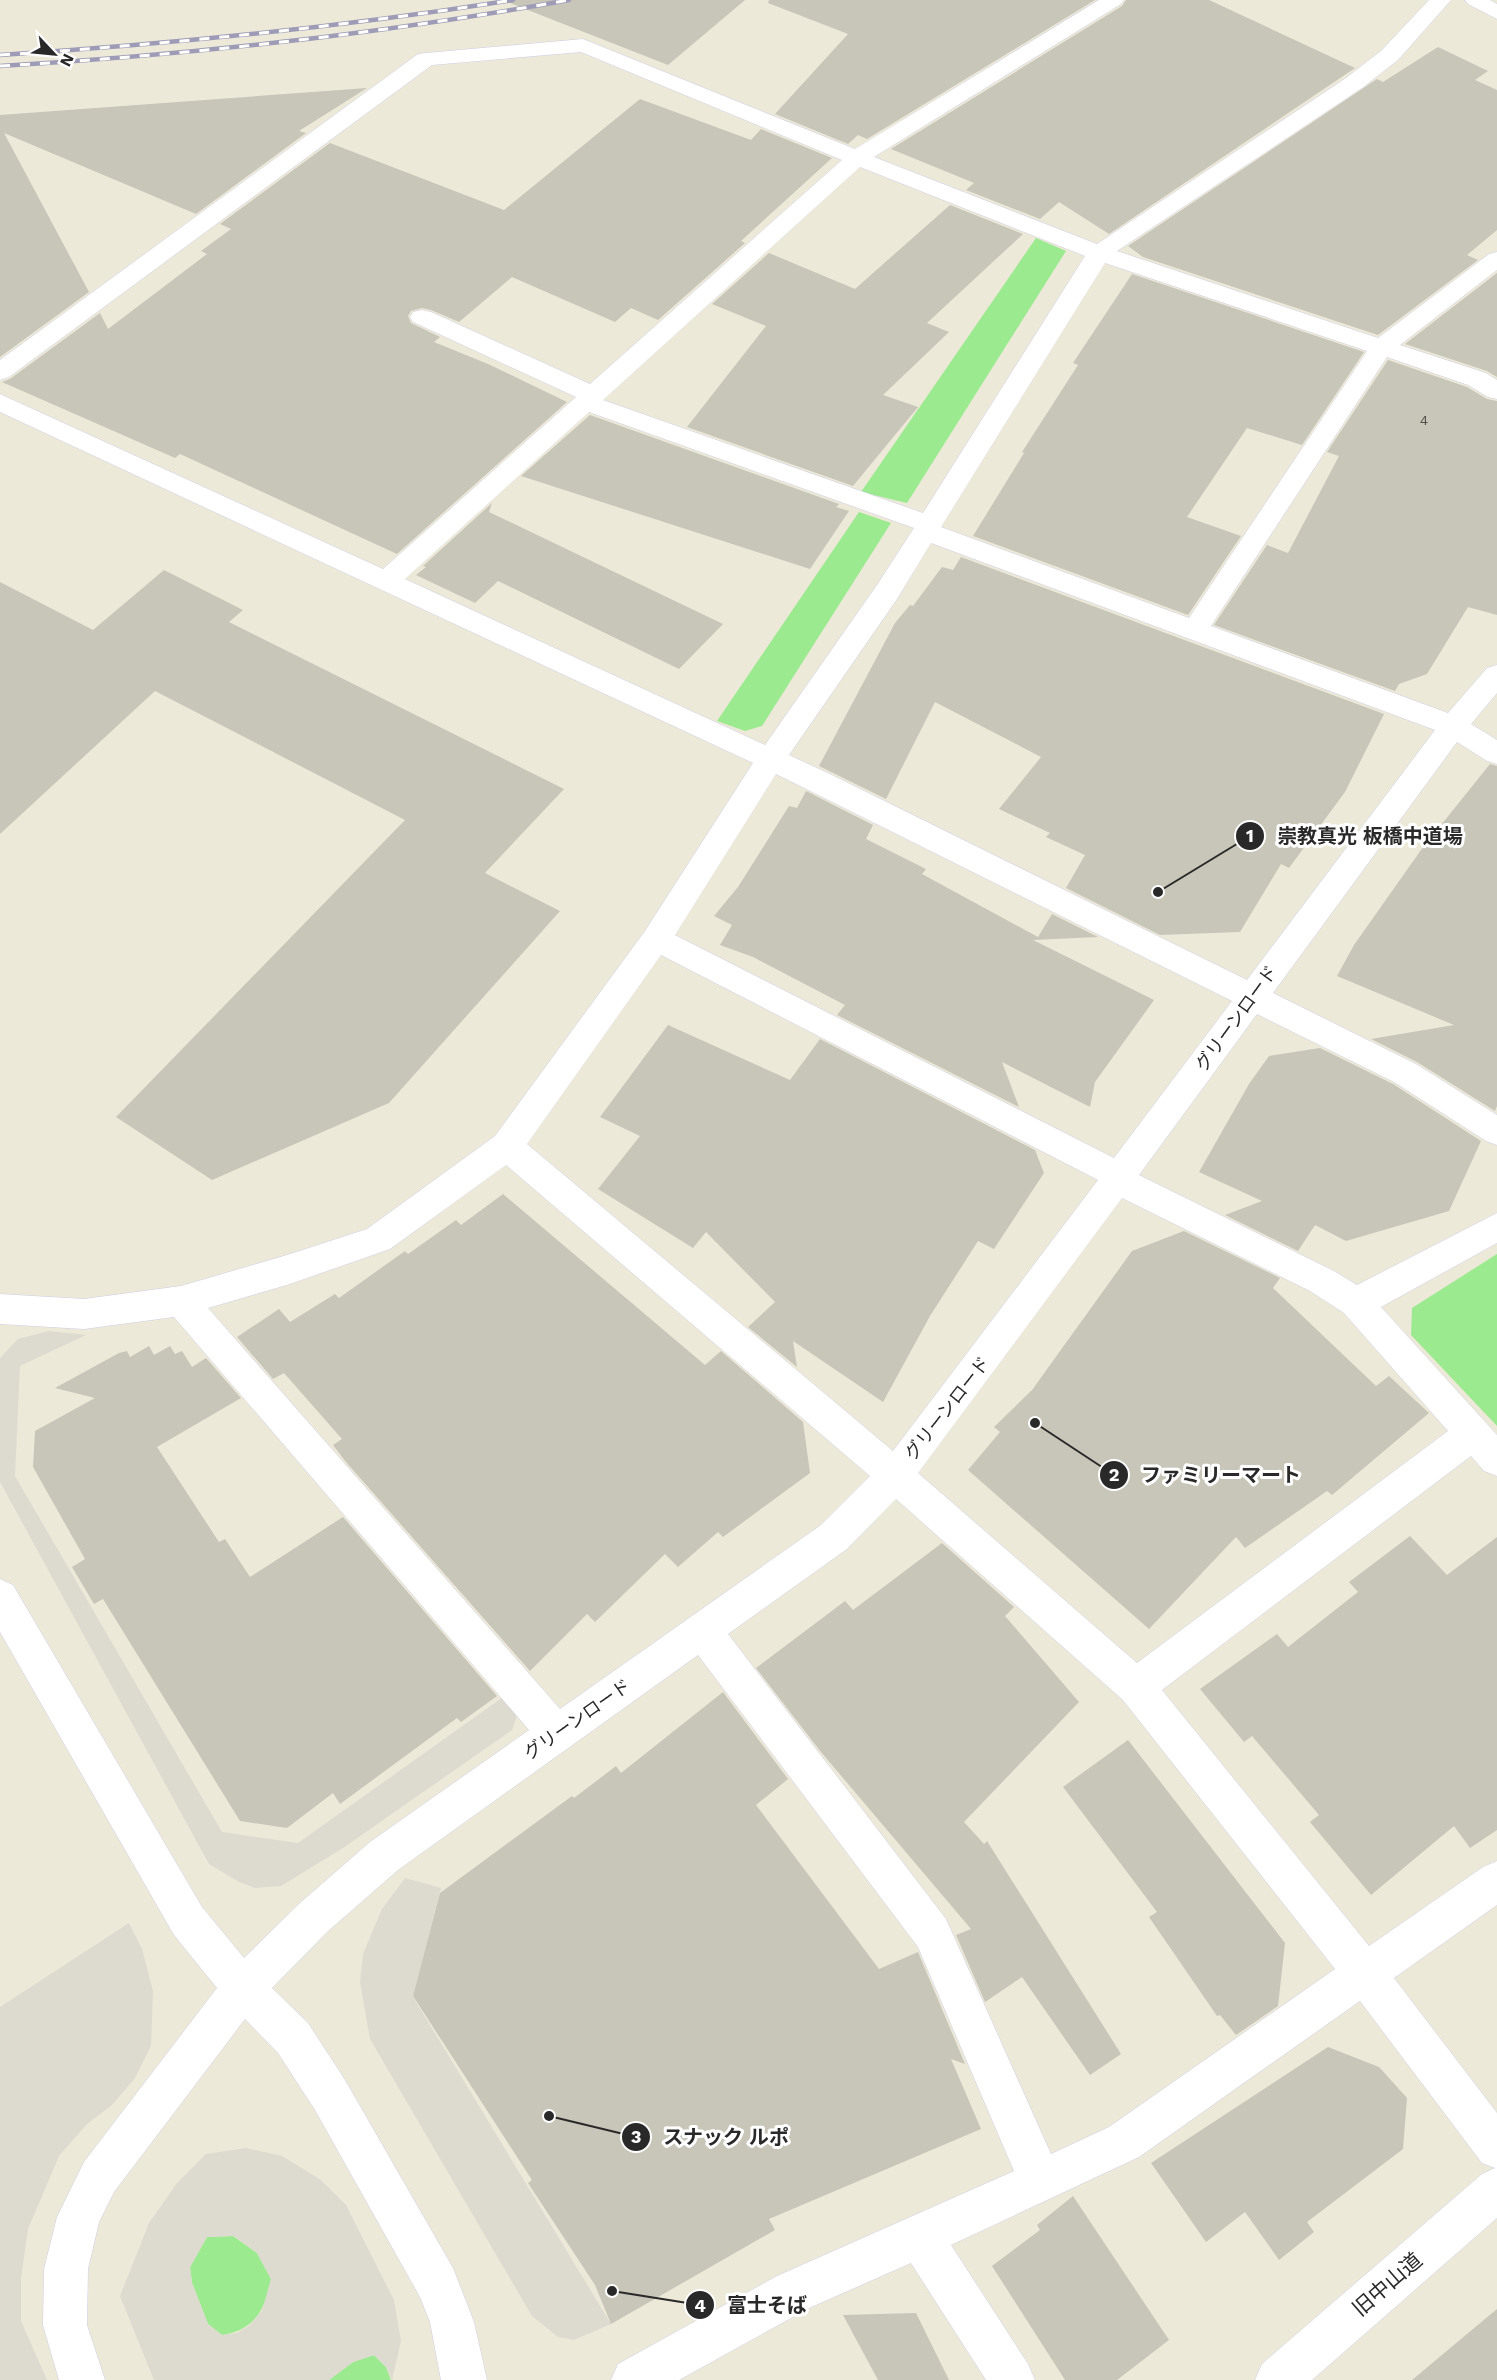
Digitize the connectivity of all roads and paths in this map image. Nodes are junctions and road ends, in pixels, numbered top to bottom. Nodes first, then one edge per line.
1 (1114, 0) edge
2 (1441, 0) edge
3 (1475, 0) edge
4 (1497, 13) edge
5 (858, 159) junction
6 (1099, 254) junction
7 (1497, 259) edge
8 (422, 317) dead end
9 (1382, 347) junction
10 (0, 372) edge
11 (1497, 391) edge
12 (589, 399) junction
13 (0, 402) edge
14 (928, 527) junction
15 (386, 581) junction
16 (1195, 630) junction
17 (1497, 675) edge
18 (1454, 726) junction
19 (1497, 754) edge
20 (771, 759) junction
21 (656, 939) junction
22 (1252, 996) junction
23 (1497, 1132) edge
24 (507, 1146) junction
25 (1119, 1178) junction
26 (1497, 1227) edge
27 (181, 1301) junction
28 (1356, 1303) junction
29 (0, 1309) edge
30 (1472, 1434) junction
31 (1497, 1460) edge
32 (895, 1475) junction
33 (0, 1597) edge
34 (702, 1630) junction
35 (1136, 1687) junction
36 (556, 1733) junction
37 (1497, 1881) edge
38 (1365, 1974) junction
39 (243, 1988) junction
40 (1497, 2148) edge
41 (1041, 2182) junction
42 (1497, 2189) edge
43 (920, 2237) junction
44 (82, 2380) edge
45 (464, 2380) edge
46 (634, 2380) edge
47 (1012, 2380) edge
48 (1278, 2380) edge

1 - 5 street
2 - 6 street
3 - 4 street
5 - 6 street
5 - 10 street
5 - 12 street
6 - 9 street
6 - 14 street
7 - 9 street
8 - 12 street
9 - 11 street
9 - 16 street
12 - 14 street
12 - 15 street
13 - 15 street
14 - 16 street
14 - 20 street
15 - 20 street
16 - 18 street
17 - 18 street, グリーンロード
18 - 19 street
18 - 22 street, グリーンロード
20 - 21 street
20 - 22 street
21 - 24 street
21 - 25 street
22 - 23 street
22 - 25 street, グリーンロード
24 - 27 street
24 - 32 street
25 - 28 street
25 - 32 street, グリーンロード
26 - 28 street
27 - 29 street
27 - 36 street
28 - 30 street
30 - 31 street
30 - 35 street
32 - 34 street, グリーンロード
32 - 35 street
33 - 39 street
34 - 36 street, グリーンロード
34 - 41 street
35 - 38 street
36 - 39 street, グリーンロード
37 - 38 street
38 - 40 street
38 - 41 street
39 - 44 street, グリーンロード
39 - 45 street
41 - 43 street
42 - 48 street, 旧中山道
43 - 46 street
43 - 47 street

